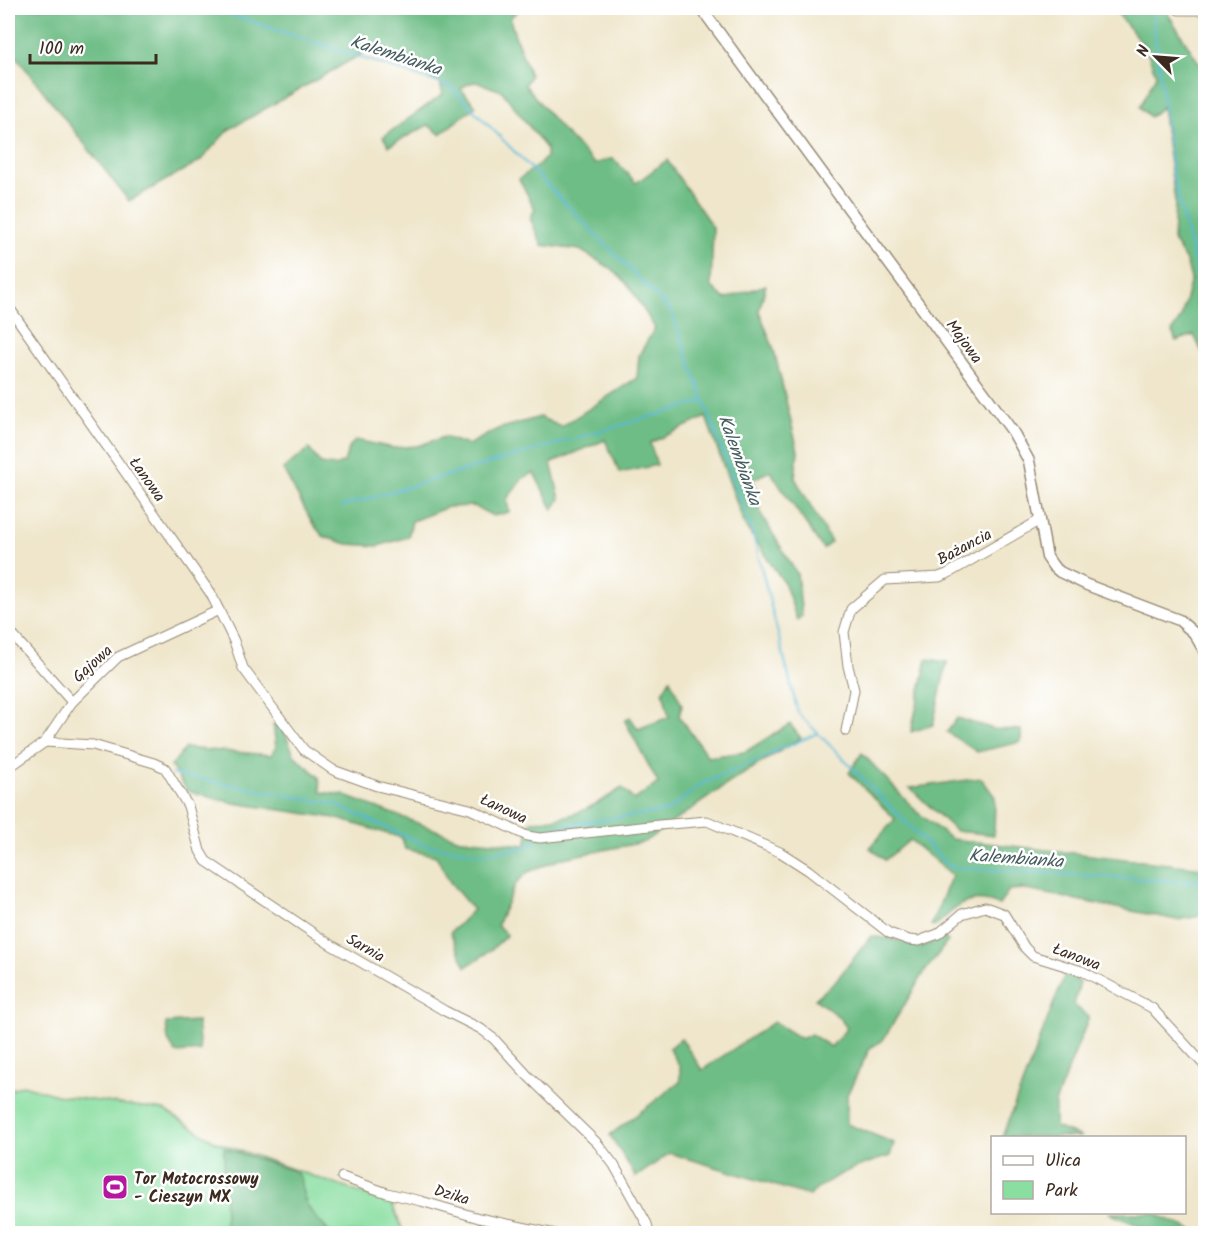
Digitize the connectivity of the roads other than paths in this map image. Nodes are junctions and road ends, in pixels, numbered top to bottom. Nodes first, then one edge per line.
1 (701, 8) edge
2 (1179, 10) dead end
3 (1206, 10) edge
4 (8, 306) edge
5 (1040, 520) junction
6 (219, 610) junction
7 (8, 630) edge
8 (1206, 654) edge
9 (72, 702) junction
10 (846, 731) dead end
11 (45, 742) junction
12 (8, 768) edge
13 (1206, 1066) edge
14 (342, 1177) dead end
15 (555, 1233) edge
16 (649, 1233) edge

1 - 5 street, Majowa
2 - 3 street
4 - 6 street, Łanowa
5 - 8 street, Majowa
5 - 10 street, Bażancia
6 - 9 street, Gajowa
6 - 13 street, Łanowa
7 - 9 street
9 - 11 street, Gajowa
11 - 12 street, Gajowa
11 - 16 street, Sarnia
14 - 15 street, Dzika

